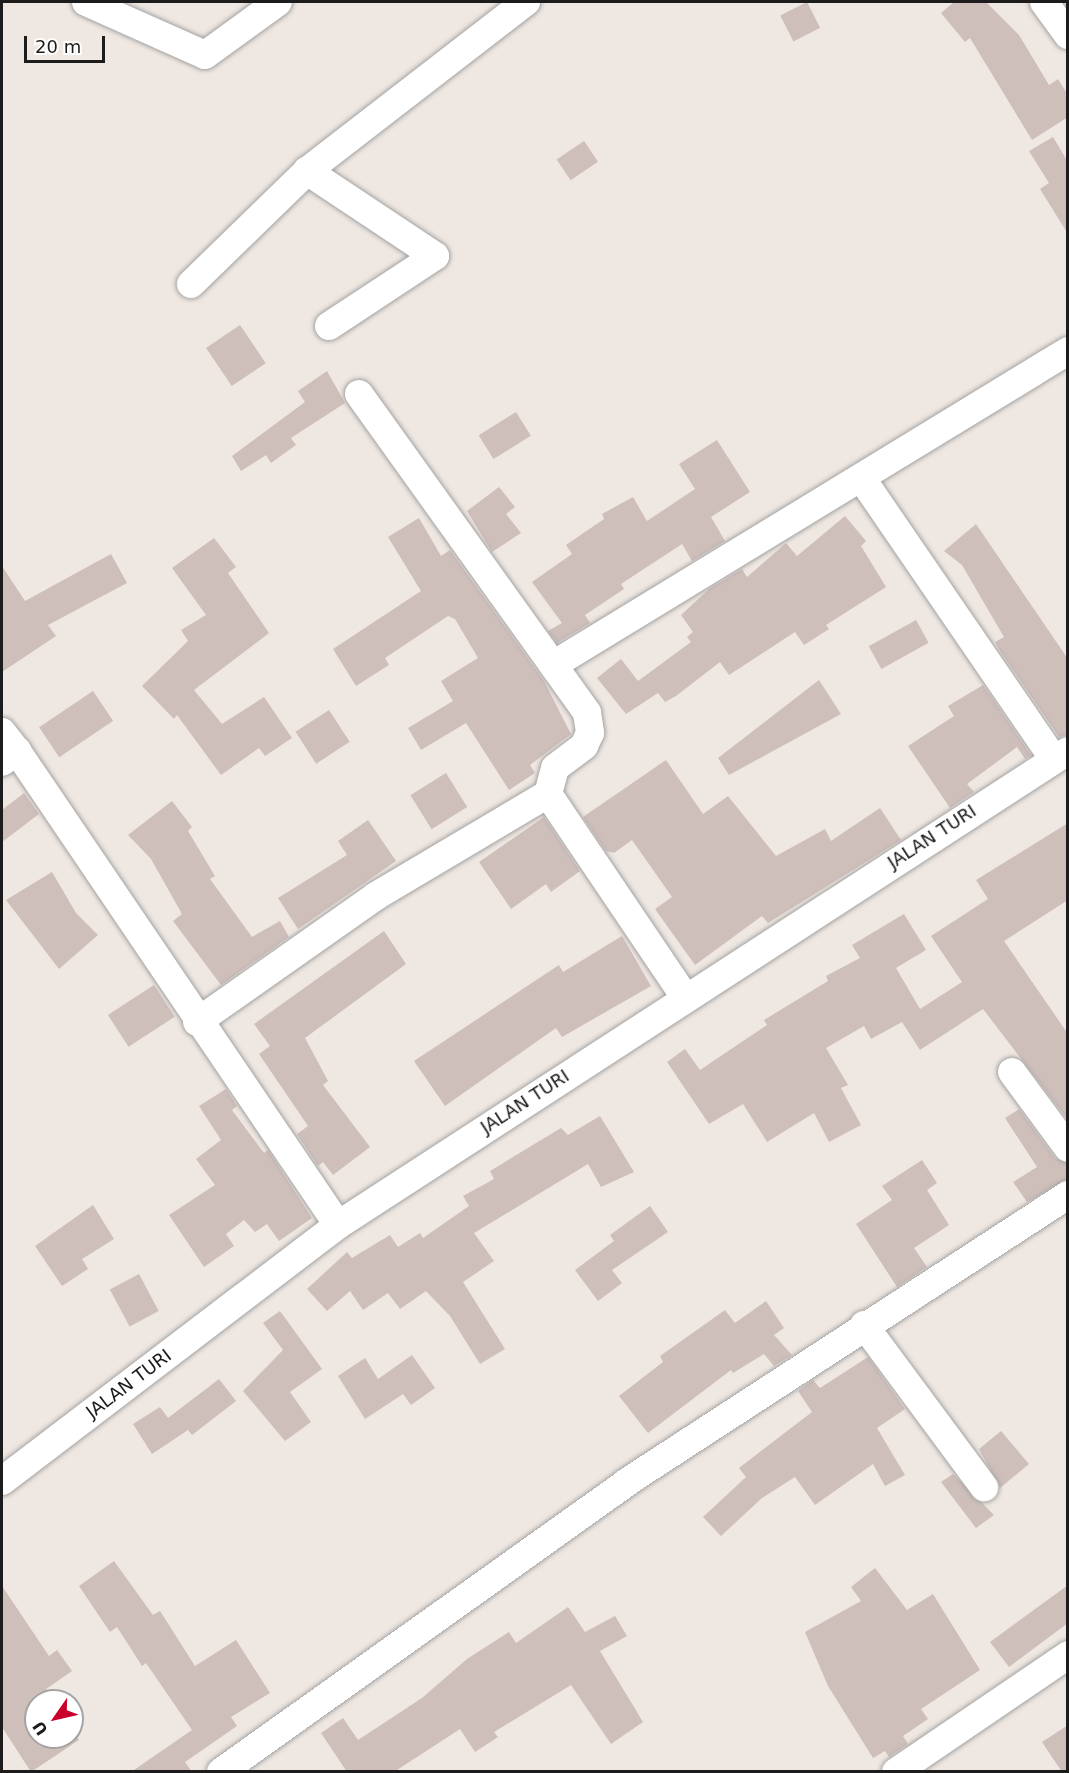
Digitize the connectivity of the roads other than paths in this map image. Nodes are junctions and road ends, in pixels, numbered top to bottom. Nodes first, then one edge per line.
1 (86, 2) edge
2 (278, 2) edge
3 (526, 2) edge
4 (1044, 2) edge
5 (1068, 35) edge
6 (307, 171) junction
7 (191, 284) dead end
8 (328, 326) dead end
9 (1068, 351) edge
10 (359, 394) dead end
11 (862, 479) junction
12 (553, 665) junction
13 (6, 748) edge
14 (1061, 755) edge
15 (548, 794) junction
16 (684, 996) junction
17 (196, 1022) junction
18 (1012, 1072) dead end
19 (1068, 1148) edge
20 (1068, 1195) edge
21 (338, 1225) junction
22 (864, 1325) junction
23 (2, 1481) edge
24 (984, 1486) dead end
25 (1068, 1655) edge
26 (221, 1772) edge
27 (896, 1772) edge

1 - 2 street
3 - 6 street
4 - 5 street
6 - 7 street
6 - 8 street
9 - 11 street
10 - 12 street
11 - 12 street
11 - 14 street
12 - 15 street
13 - 17 street
14 - 16 street, JALAN TURI
15 - 16 street
15 - 17 street
16 - 21 street, JALAN TURI
17 - 21 street
18 - 19 street
20 - 22 street
21 - 23 street, JALAN TURI
22 - 24 street
22 - 26 street
25 - 27 street

